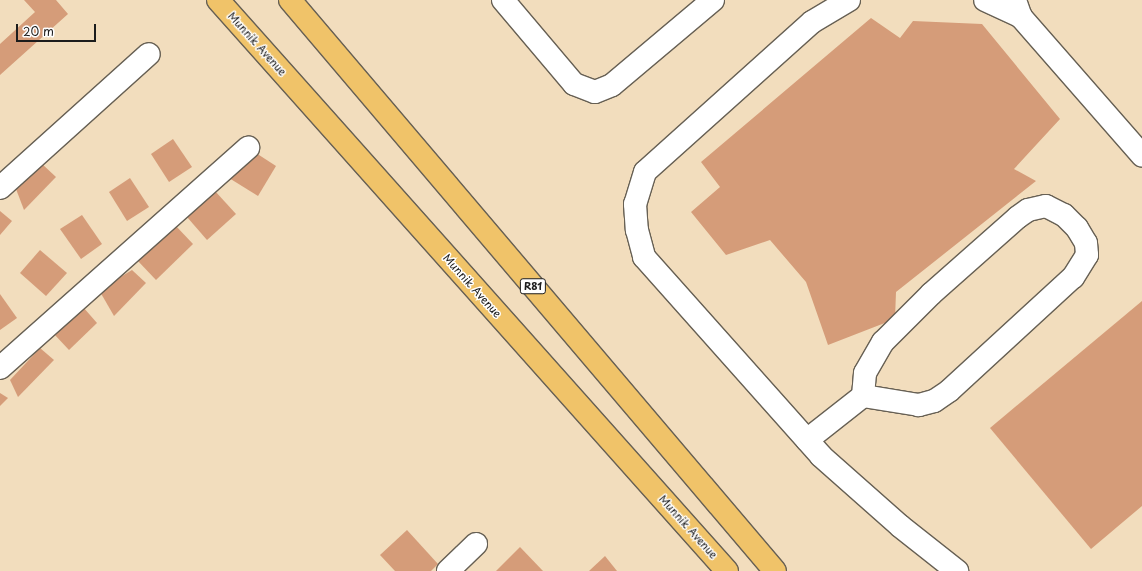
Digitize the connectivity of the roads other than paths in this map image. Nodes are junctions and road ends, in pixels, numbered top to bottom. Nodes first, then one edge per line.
1 (218, 0) edge
2 (290, 0) edge
3 (503, 0) edge
4 (826, 0) edge
5 (849, 0) edge
6 (985, 0) edge
7 (704, 3) edge
8 (1018, 9) edge
9 (812, 22) junction
10 (148, 54) dead end
11 (248, 148) dead end
12 (1142, 155) edge
13 (0, 188) edge
14 (0, 368) edge
15 (863, 396) junction
16 (807, 440) junction
17 (476, 544) dead end
18 (448, 571) edge
19 (727, 571) edge
20 (775, 571) edge
21 (957, 571) edge

1 - 19 main road, Munnik Avenue
2 - 20 main road, R81
3 - 7 street
4 - 9 street
5 - 9 street
6 - 8 street
8 - 12 street
9 - 16 street
10 - 13 street
11 - 14 street
15 - 15 street
15 - 16 street
16 - 21 street
17 - 18 street

